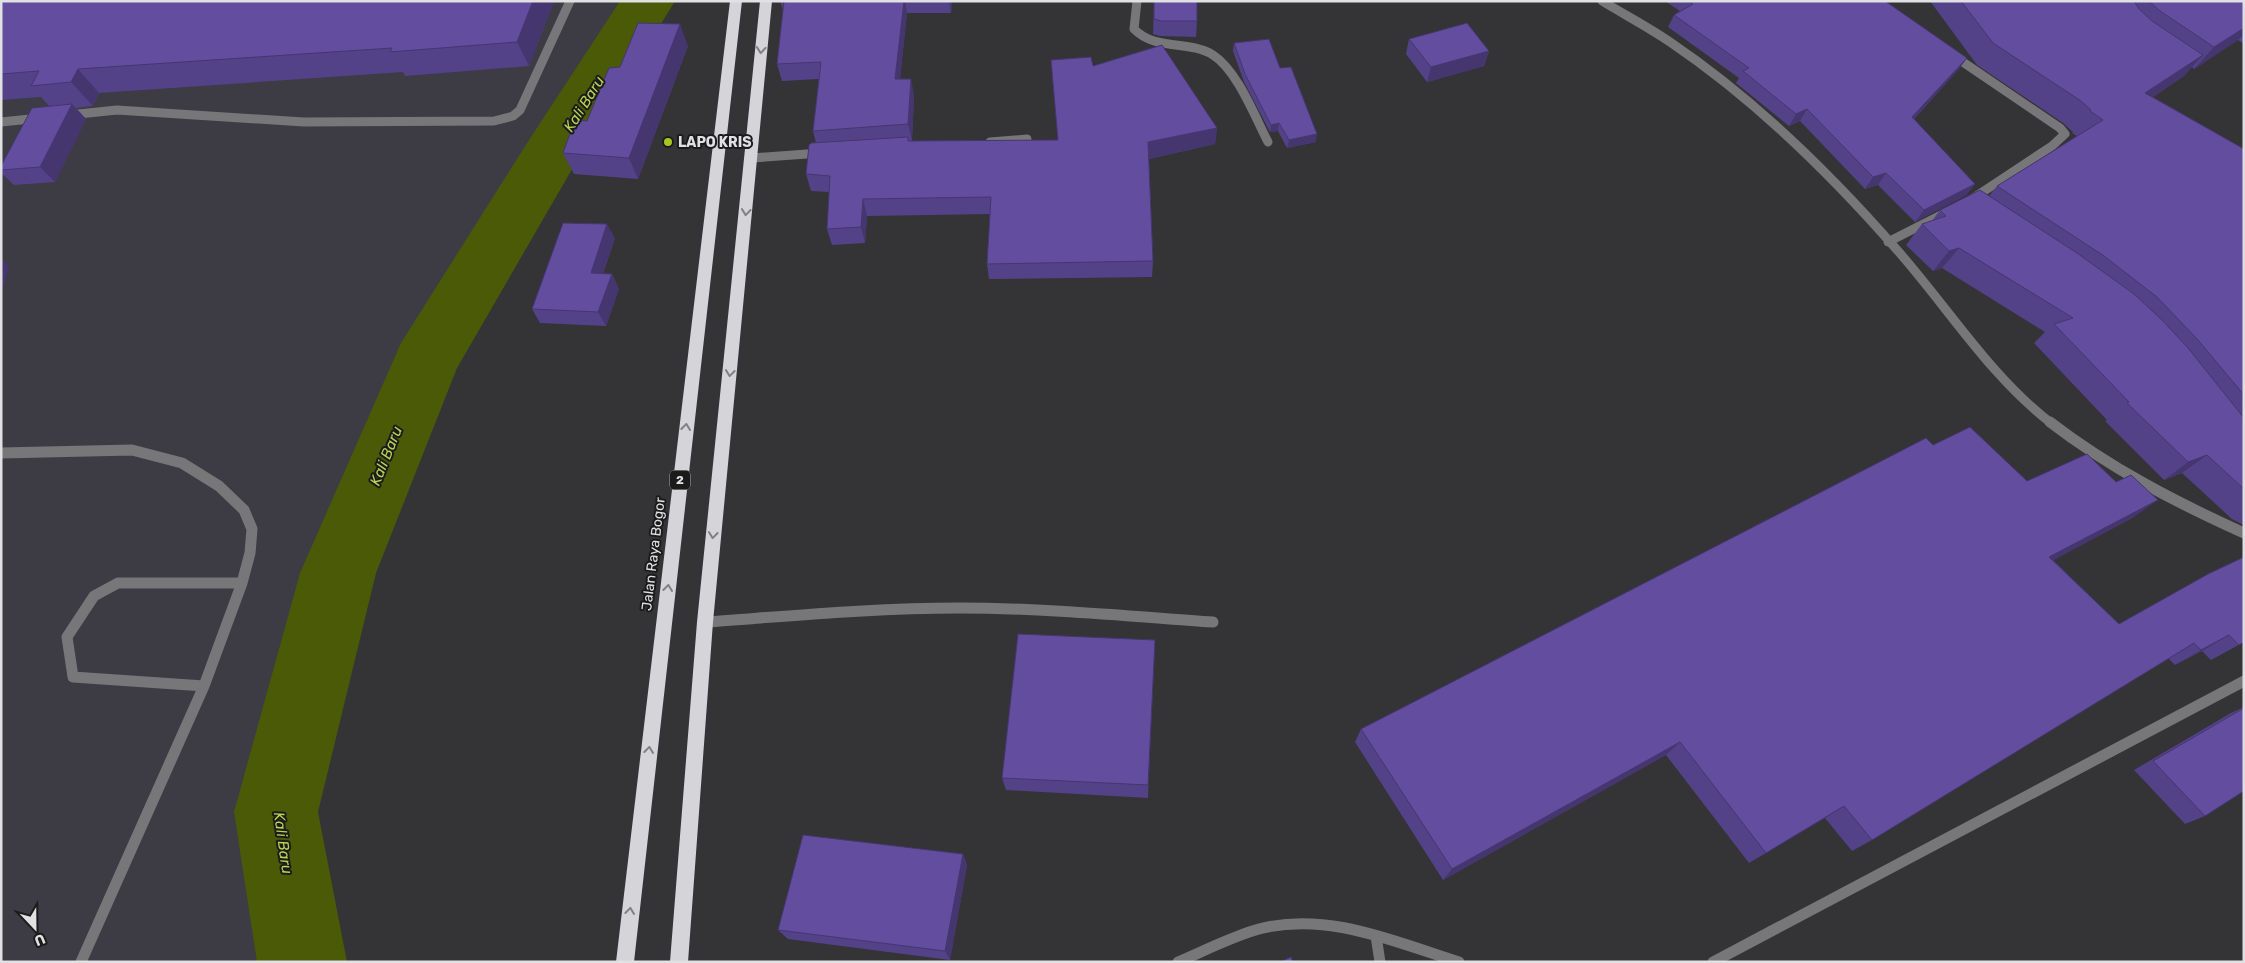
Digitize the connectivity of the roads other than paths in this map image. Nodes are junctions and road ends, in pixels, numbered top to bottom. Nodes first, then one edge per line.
1 (570, 1) edge
2 (736, 1) edge
3 (766, 1) edge
4 (1137, 1) edge
5 (1602, 1) edge
6 (1953, 56) edge
7 (59, 116) edge
8 (49, 117) edge
9 (1, 122) edge
10 (1028, 139) edge
11 (978, 142) edge
12 (1268, 142) dead end
13 (831, 152) edge
14 (752, 158) junction
15 (1956, 208) edge
16 (1972, 210) edge
17 (1888, 242) junction
18 (1, 453) edge
19 (2244, 533) edge
20 (242, 583) junction
21 (704, 622) junction
22 (1213, 622) dead end
23 (2244, 681) edge
24 (204, 686) junction
25 (1376, 936) junction
26 (623, 961) edge
27 (81, 962) edge
28 (679, 962) edge
29 (1178, 962) edge
30 (1380, 962) edge
31 (1459, 962) edge
32 (1713, 962) edge

1 - 7 street
26 -> 2 highway, Jalan Raya Bogor / 2
3 -> 14 highway
4 - 12 street
5 - 17 street
6 - 16 street
8 - 9 street
10 - 11 street
13 - 14 street
14 -> 21 highway
15 - 17 street
17 - 19 street
18 - 20 street
20 - 24 street
20 - 24 street
21 - 22 street
21 - 28 highway
23 - 32 street
24 - 27 street
25 - 29 street
25 - 30 street
25 - 31 street

